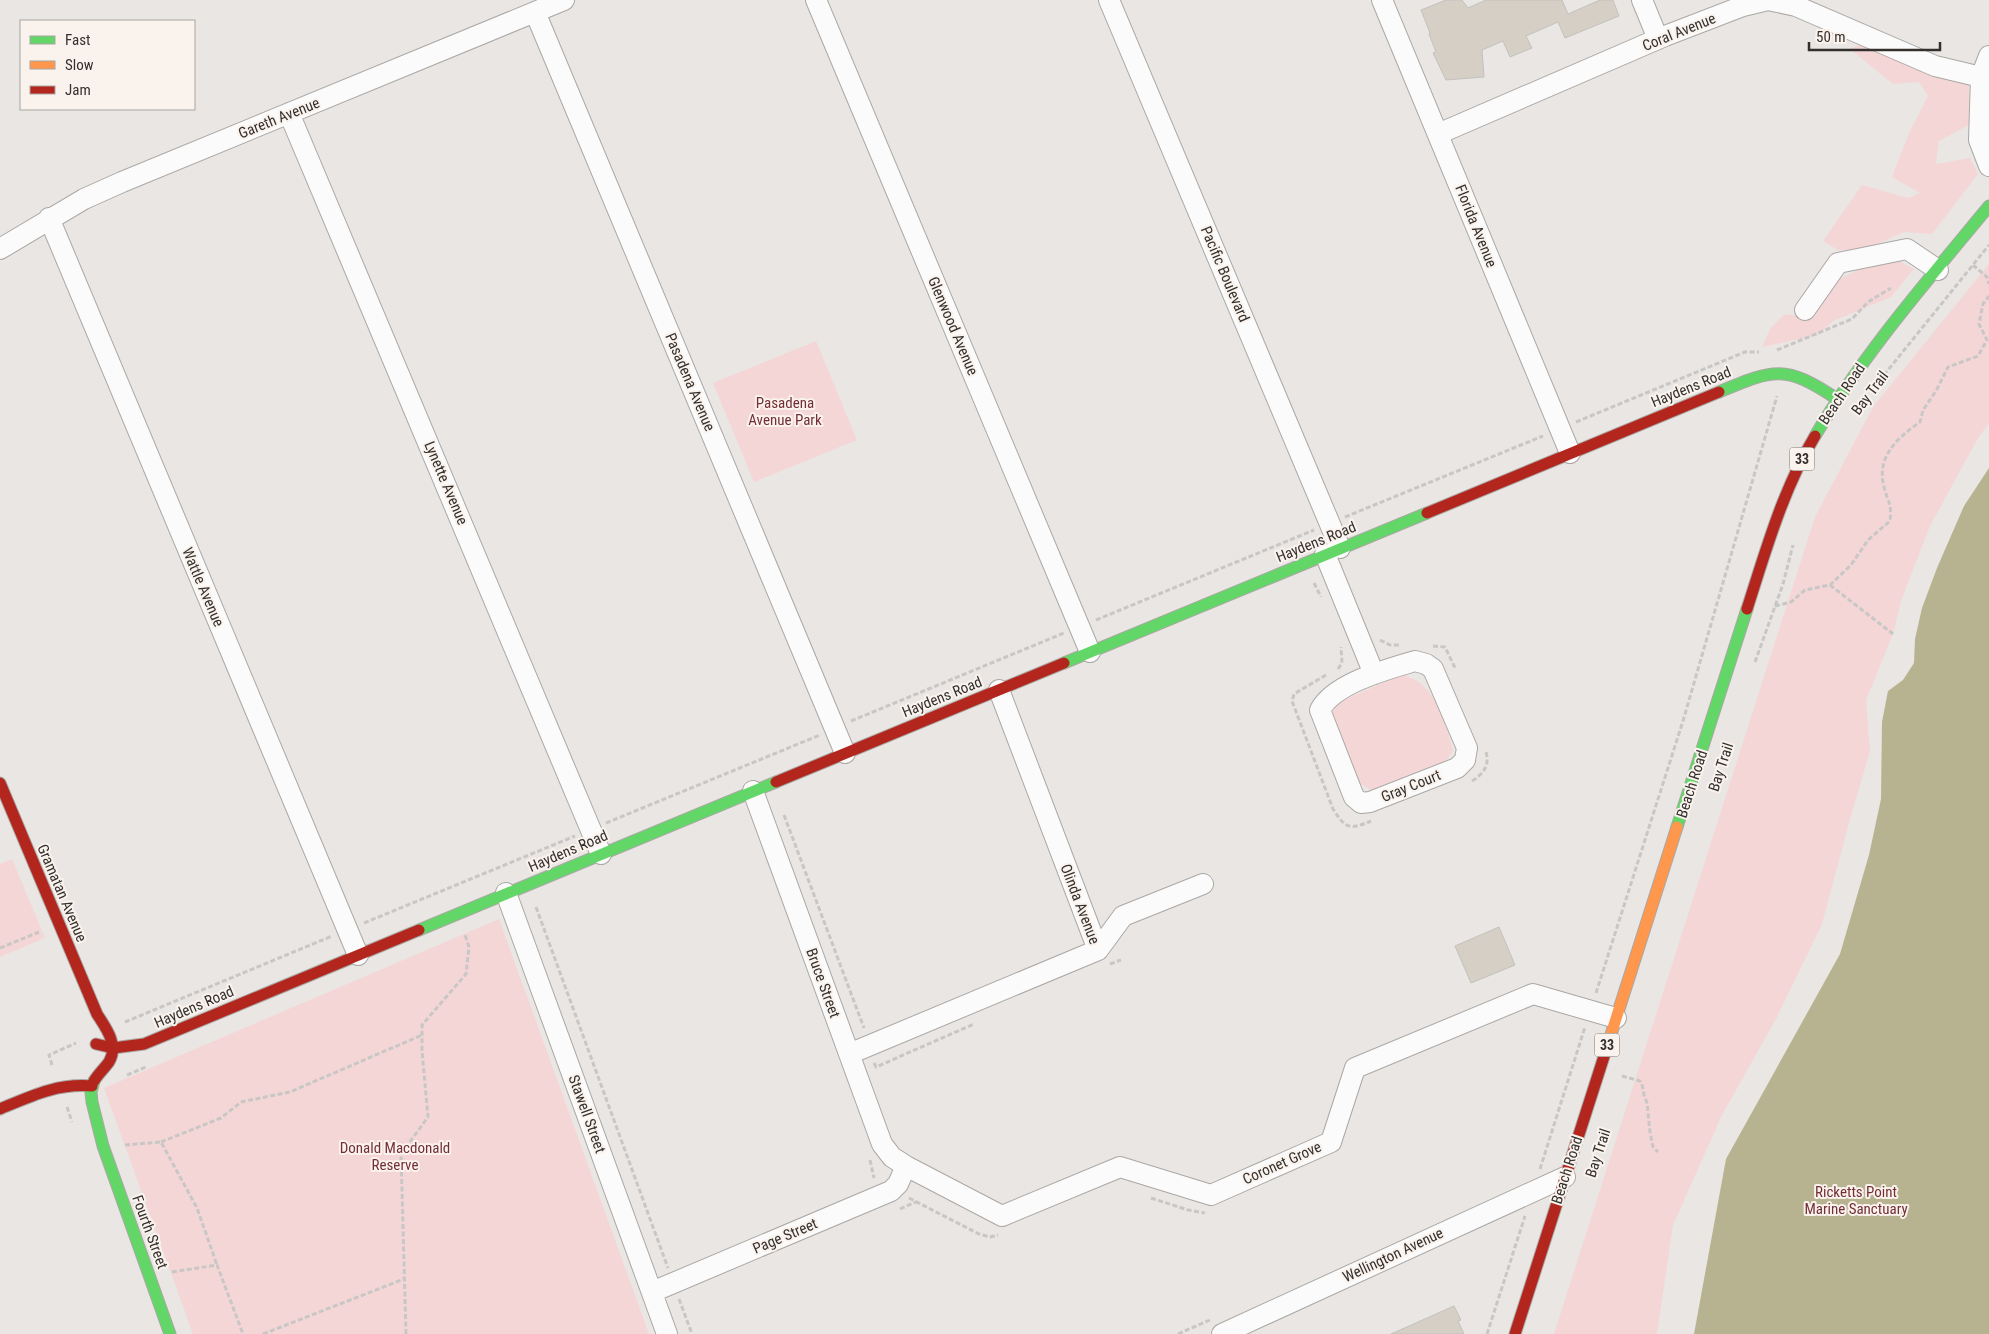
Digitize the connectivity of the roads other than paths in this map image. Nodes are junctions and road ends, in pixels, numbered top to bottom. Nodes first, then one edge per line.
1 (564, 0) edge
2 (816, 0) edge
3 (1110, 0) edge
4 (1382, 0) edge
5 (1642, 0) edge
6 (535, 12) junction
7 (1658, 39) junction
8 (1989, 56) edge
9 (1981, 77) junction
10 (289, 113) junction
11 (1438, 134) junction
12 (1989, 166) edge
13 (1989, 206) edge
14 (50, 218) junction
15 (0, 249) edge
16 (1938, 270) junction
17 (1805, 310) dead end
18 (1837, 399) junction
19 (1570, 453) junction
20 (1332, 551) junction
21 (1090, 652) junction
22 (1374, 674) junction
23 (999, 690) junction
24 (845, 753) junction
25 (0, 783) edge
26 (752, 792) junction
27 (601, 854) junction
28 (1203, 884) dead end
29 (506, 893) junction
30 (1098, 950) junction
31 (358, 956) junction
32 (97, 1014) junction
33 (1616, 1018) junction
34 (96, 1044) junction
35 (113, 1048) junction
36 (849, 1054) junction
37 (88, 1057) dead end
38 (79, 1080) junction
39 (92, 1086) junction
40 (0, 1109) edge
41 (100, 1141) junction
42 (906, 1166) junction
43 (1565, 1177) junction
44 (652, 1292) junction
45 (170, 1334) edge
46 (667, 1334) edge
47 (1222, 1334) edge
48 (1516, 1334) edge

1 - 6 street, Gareth Avenue
2 - 21 street, Glenwood Avenue
3 - 20 street, Pacific Boulevard
4 - 11 street, Florida Avenue
5 - 7 street
6 - 10 street, Gareth Avenue
6 - 24 street, Pasadena Avenue
7 - 9 street, Coral Avenue
7 - 11 street, Coral Avenue
8 - 9 street
9 - 12 street
10 - 14 street, Gareth Avenue
10 - 27 street, Lynette Avenue
11 - 19 street, Florida Avenue
13 - 16 street, Beach Road / 33
14 - 15 street, Gareth Avenue
14 - 31 street, Wattle Avenue
16 - 17 street
16 - 18 street, Beach Road / 33
18 - 19 street, Haydens Road
18 - 33 street, Beach Road / 33
19 - 20 street, Haydens Road
20 - 21 street, Haydens Road
20 - 22 street
21 - 23 street, Haydens Road
22 - 22 street, Gray Court
23 - 24 street, Haydens Road
23 - 30 street, Olinda Avenue
24 - 26 street, Haydens Road
25 - 32 street, Gramatan Avenue
26 - 27 street, Haydens Road
26 - 36 street, Bruce Street
27 - 29 street, Haydens Road
28 - 30 street
29 - 31 street, Haydens Road
29 - 44 street, Stawell Street
30 - 36 street, Olinda Avenue
31 - 35 street, Haydens Road
32 - 34 street, Gramatan Avenue
32 - 35 street, Gramatan Avenue
33 - 42 street, Coronet Grove
33 - 43 street, Beach Road / 33
34 - 35 street, Haydens Road
34 - 37 street
35 - 39 street
36 - 42 street, Bruce Street
38 - 39 street
38 - 40 street
38 - 41 street, Fourth Street
39 - 41 street, Fourth Street
41 - 45 street, Fourth Street
42 - 44 street, Page Street
43 - 47 street, Wellington Avenue
43 - 48 street, Beach Road / 33
44 - 46 street, Stawell Street

